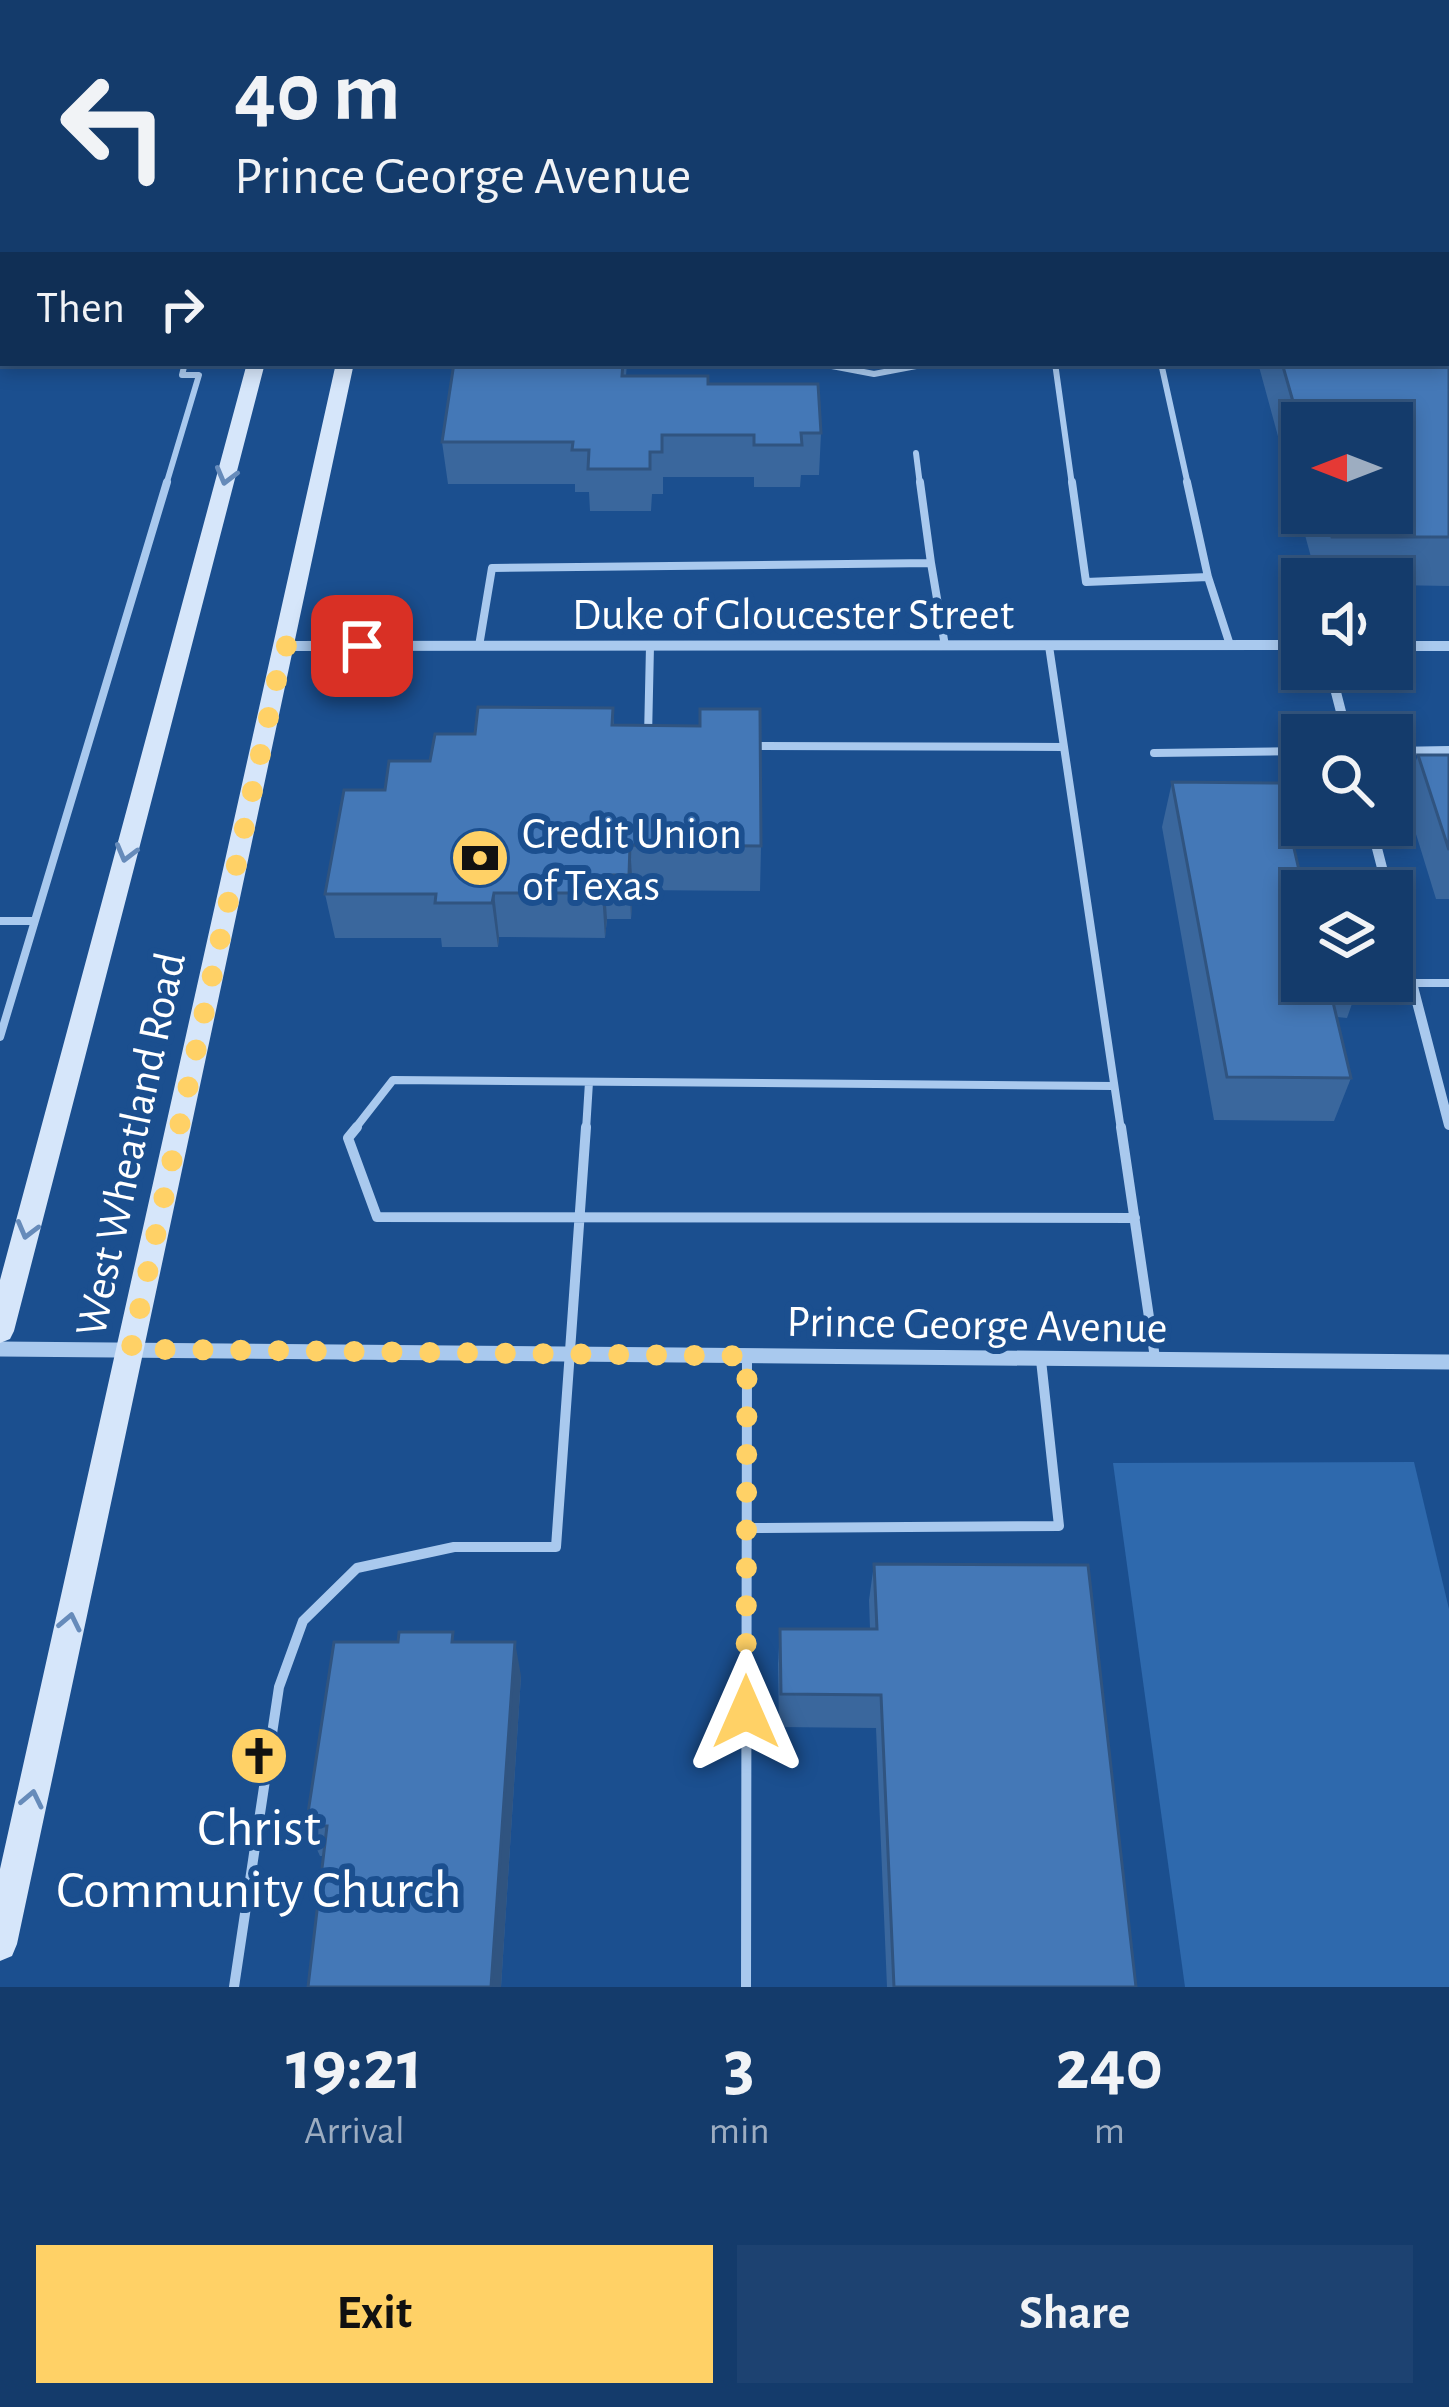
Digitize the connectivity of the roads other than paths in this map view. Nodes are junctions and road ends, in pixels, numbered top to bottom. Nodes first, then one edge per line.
1 (184, 366) edge
2 (255, 366) edge
3 (343, 366) edge
4 (821, 366) edge
5 (918, 366) edge
6 (1055, 366) edge
7 (1162, 366) edge
8 (916, 453) dead end
9 (931, 563) junction
10 (1208, 577) junction
11 (1230, 645) junction
12 (1281, 645) edge
13 (284, 646) junction
14 (479, 646) junction
15 (650, 646) junction
16 (945, 646) junction
17 (1049, 646) junction
18 (1413, 646) edge
19 (1449, 646) edge
20 (648, 746) edge
21 (740, 746) edge
22 (1064, 747) junction
23 (1449, 750) edge
24 (1281, 751) edge
25 (1413, 751) edge
26 (1154, 753) dead end
27 (0, 922) edge
28 (33, 922) junction
29 (1449, 982) edge
30 (1413, 983) edge
31 (1413, 987) edge
32 (0, 1036) edge
33 (589, 1082) junction
34 (1114, 1086) junction
35 (1449, 1125) edge
36 (582, 1217) junction
37 (1135, 1218) junction
38 (0, 1331) edge
39 (0, 1349) edge
40 (131, 1349) junction
41 (572, 1354) junction
42 (747, 1356) junction
43 (1041, 1360) junction
44 (1155, 1361) junction
45 (1449, 1362) edge
46 (746, 1528) junction
47 (0, 1944) edge
48 (234, 1987) edge
49 (746, 1987) edge

1 - 28 lane
2 -> 38 main road, West Wheatland Road
3 - 13 main road, West Wheatland Road
4 - 5 lane
6 - 10 lane
7 - 10 lane
8 - 9 lane
9 - 14 lane
9 - 16 lane
10 - 11 lane
11 - 12 street, Duke of Gloucester Street
11 - 17 street, Duke of Gloucester Street
13 - 14 street, Duke of Gloucester Street
13 - 40 main road, West Wheatland Road
14 - 15 street, Duke of Gloucester Street
15 - 16 street, Duke of Gloucester Street
15 - 20 lane
16 - 17 street, Duke of Gloucester Street
17 - 22 lane
18 - 19 street
21 - 22 lane
22 - 34 lane
23 - 25 lane
24 - 26 lane
27 - 28 lane
28 - 32 lane
29 - 30 lane
31 - 35 street
33 - 34 lane
33 - 36 lane
33 - 36 lane
34 - 37 lane
36 - 37 lane
36 - 41 lane
37 - 44 lane
39 - 40 street, Prince George Avenue
40 - 41 street, Prince George Avenue
47 -> 40 main road, West Wheatland Road
41 - 42 street, Prince George Avenue
41 - 48 lane
42 - 43 street, Prince George Avenue
42 - 46 lane
43 - 44 street, Prince George Avenue
43 - 46 lane
44 - 45 street, Prince George Avenue
46 - 49 lane

